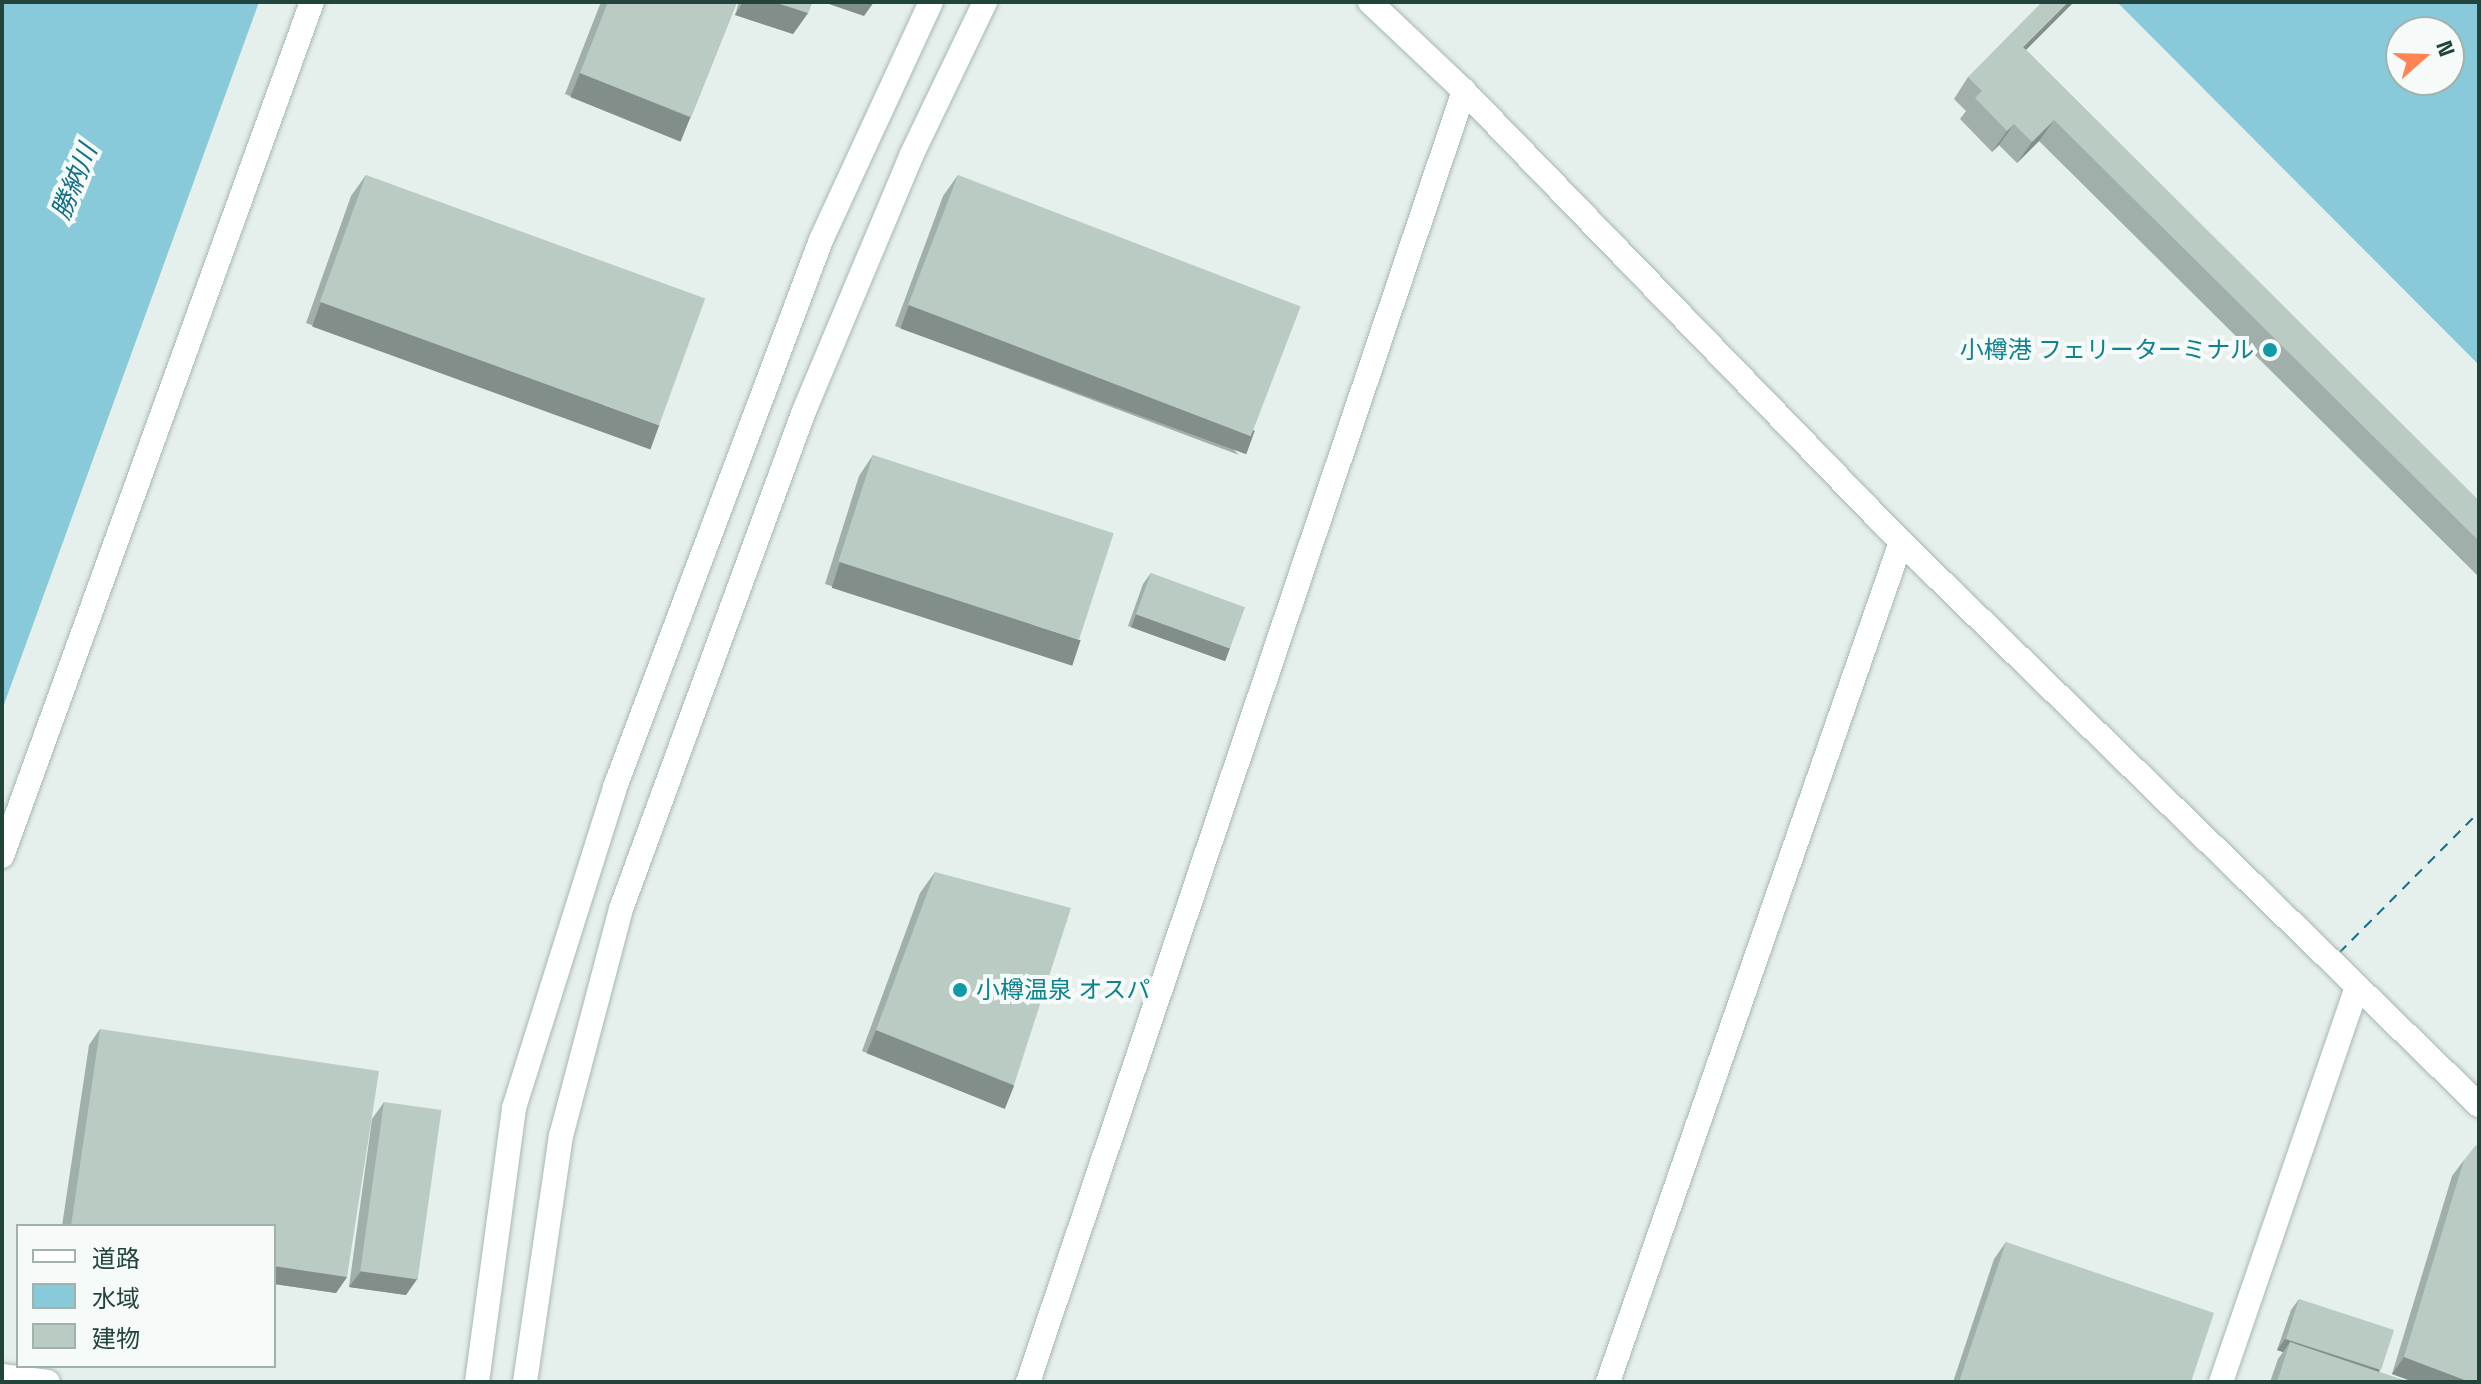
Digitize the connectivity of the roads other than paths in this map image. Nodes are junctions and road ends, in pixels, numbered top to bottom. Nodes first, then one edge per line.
1 (312, 2) edge
2 (931, 2) edge
3 (985, 2) edge
4 (1370, 2) edge
5 (1464, 91) junction
6 (1901, 542) junction
7 (2, 856) edge
8 (2357, 987) junction
9 (2479, 1105) edge
10 (2, 1376) edge
11 (48, 1382) edge
12 (477, 1382) edge
13 (525, 1382) edge
14 (1028, 1382) edge
15 (1608, 1382) edge
16 (2221, 1382) edge

1 - 7 street
2 - 12 street
3 - 13 street
4 - 5 street
5 - 6 street
5 - 14 street
6 - 8 street
6 - 15 street
8 - 9 street
8 - 16 street
10 - 11 street

